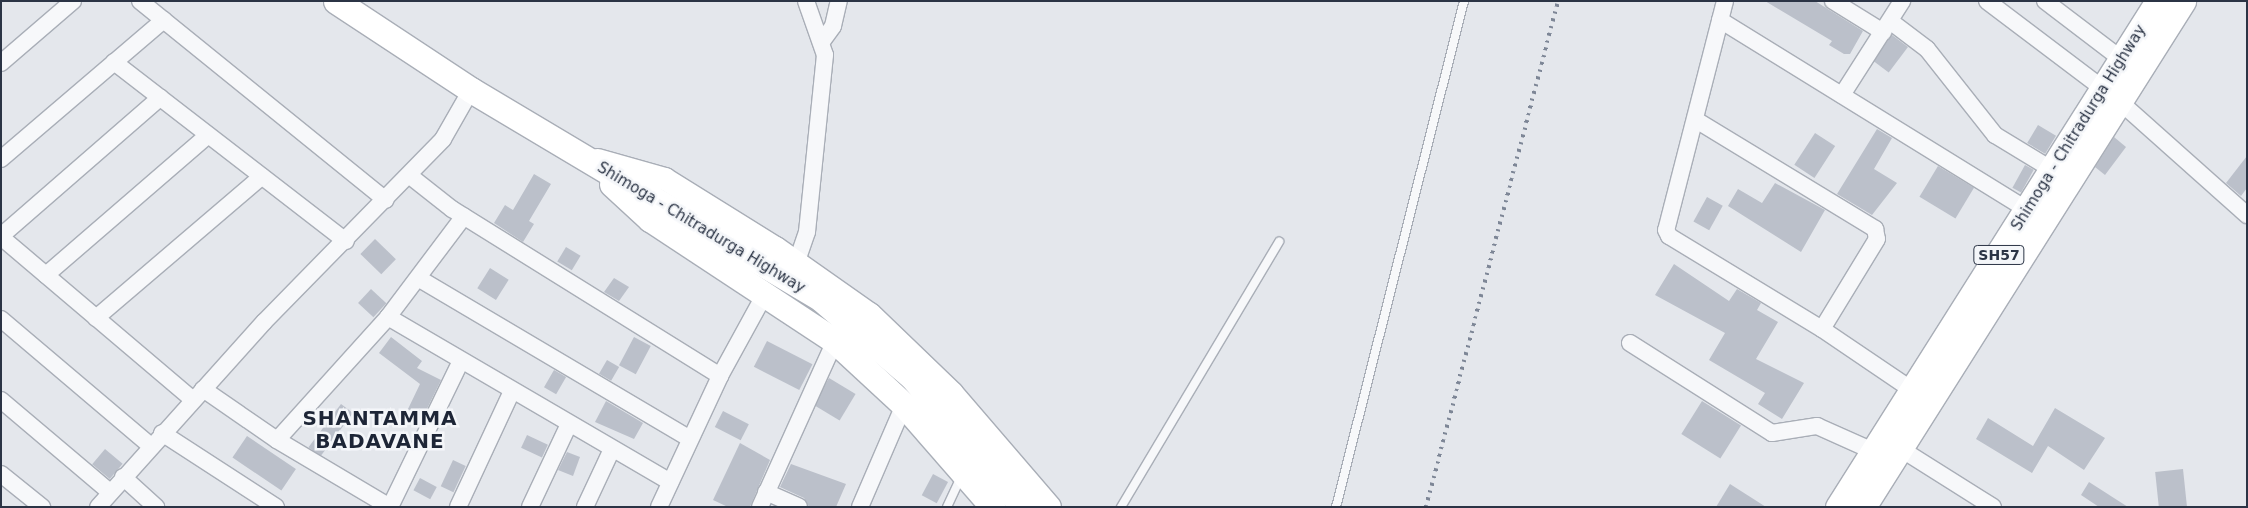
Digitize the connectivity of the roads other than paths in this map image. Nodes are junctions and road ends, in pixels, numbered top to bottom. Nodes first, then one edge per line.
1 (73, 1) edge
2 (140, 1) edge
3 (336, 1) edge
4 (806, 1) edge
5 (839, 1) edge
6 (1464, 1) edge
7 (1725, 1) edge
8 (1833, 1) edge
9 (1902, 1) edge
10 (1987, 1) edge
11 (2045, 1) edge
12 (2158, 1) edge
13 (2183, 1) edge
14 (164, 20) junction
15 (1720, 20) junction
16 (1886, 26) junction
17 (823, 40) junction
18 (2122, 59) junction
19 (114, 62) junction
20 (1, 63) edge
21 (471, 90) junction
22 (1842, 95) junction
23 (2111, 95) junction
24 (160, 98) junction
25 (1696, 120) junction
26 (208, 135) junction
27 (580, 156) junction
28 (1, 159) edge
29 (2052, 169) junction
30 (262, 176) junction
31 (410, 176) junction
32 (386, 200) junction
33 (2028, 210) junction
34 (2247, 215) edge
35 (464, 216) junction
36 (1, 237) edge
37 (346, 241) junction
38 (1280, 242) dead end
39 (797, 261) junction
40 (46, 275) junction
41 (418, 278) junction
42 (766, 292) junction
43 (388, 317) junction
44 (96, 318) junction
45 (1, 319) edge
46 (1822, 329) junction
47 (836, 341) junction
48 (1630, 343) dead end
49 (461, 361) junction
50 (720, 376) junction
51 (1912, 390) junction
52 (512, 391) junction
53 (198, 394) junction
54 (1, 400) edge
55 (904, 405) junction
56 (569, 424) junction
57 (162, 434) junction
58 (277, 440) junction
59 (690, 440) junction
60 (1885, 445) junction
61 (151, 446) junction
62 (612, 449) junction
63 (962, 472) junction
64 (1, 474) edge
65 (123, 477) junction
66 (670, 482) junction
67 (110, 492) junction
68 (763, 500) edge
69 (42, 507) edge
70 (98, 507) edge
71 (156, 507) edge
72 (276, 507) edge
73 (390, 507) edge
74 (458, 507) edge
75 (530, 507) edge
76 (585, 507) edge
77 (659, 507) edge
78 (799, 507) edge
79 (860, 507) edge
80 (947, 507) edge
81 (992, 507) edge
82 (1023, 507) edge
83 (1050, 507) edge
84 (1120, 507) edge
85 (1336, 507) edge
86 (1838, 507) edge
87 (1863, 507) edge
88 (1992, 507) edge

1 - 20 street
2 - 14 street
3 - 21 main road, Shimoga - Chitradurga Highway
4 - 17 street
5 - 17 street
6 - 85 lane
7 - 15 street
8 - 16 street
9 - 16 street
10 - 23 street
11 - 18 street
12 - 18 main road, Shimoga - Chitradurga Highway / SH57
13 - 23 main road, Shimoga - Chitradurga Highway / SH57
14 - 19 street
14 - 32 street
15 - 22 street
15 - 25 street
16 - 22 street
16 - 29 street
17 - 39 street
18 - 23 main road, Shimoga - Chitradurga Highway / SH57
19 - 24 street
19 - 28 street
21 - 27 main road, Shimoga - Chitradurga Highway
21 - 31 street
22 - 33 street
23 - 29 main road, Shimoga - Chitradurga Highway / SH57
23 - 34 street
23 - 60 main road, Shimoga - Chitradurga Highway / SH57
24 - 26 street
24 - 36 street
25 - 46 street
25 - 46 street
26 - 30 street
26 - 40 street
27 - 39 street
27 - 42 main road
27 - 82 main road, Shimoga - Chitradurga Highway
29 - 33 main road, Shimoga - Chitradurga Highway / SH57
30 - 37 street
30 - 44 street
31 - 32 street
31 - 35 street
32 - 37 street
33 - 51 main road, Shimoga - Chitradurga Highway / SH57
35 - 41 street
35 - 50 street
36 - 40 street
37 - 53 street
38 - 84 lane
39 - 83 street
40 - 44 street
41 - 43 street
41 - 59 street
42 - 47 main road
42 - 50 street
43 - 49 street
43 - 58 street
44 - 53 street
45 - 61 street
46 - 51 street
47 - 55 main road
47 - 68 street
48 - 60 street
49 - 52 street
49 - 73 street
50 - 59 street
51 - 60 main road, Shimoga - Chitradurga Highway / SH57
52 - 56 street
52 - 74 street
53 - 57 street
53 - 58 street
54 - 67 street
55 - 63 main road
55 - 79 street
56 - 62 street
56 - 75 street
57 - 61 street
57 - 72 street
58 - 73 street
59 - 66 street
60 - 86 main road, Shimoga - Chitradurga Highway / SH57
60 - 87 main road, Shimoga - Chitradurga Highway / SH57
60 - 88 street
61 - 65 street
62 - 66 street
62 - 76 street
63 - 80 lane
63 - 81 main road
64 - 69 street
65 - 67 street
65 - 71 street
66 - 77 street
67 - 70 street
68 - 78 street

